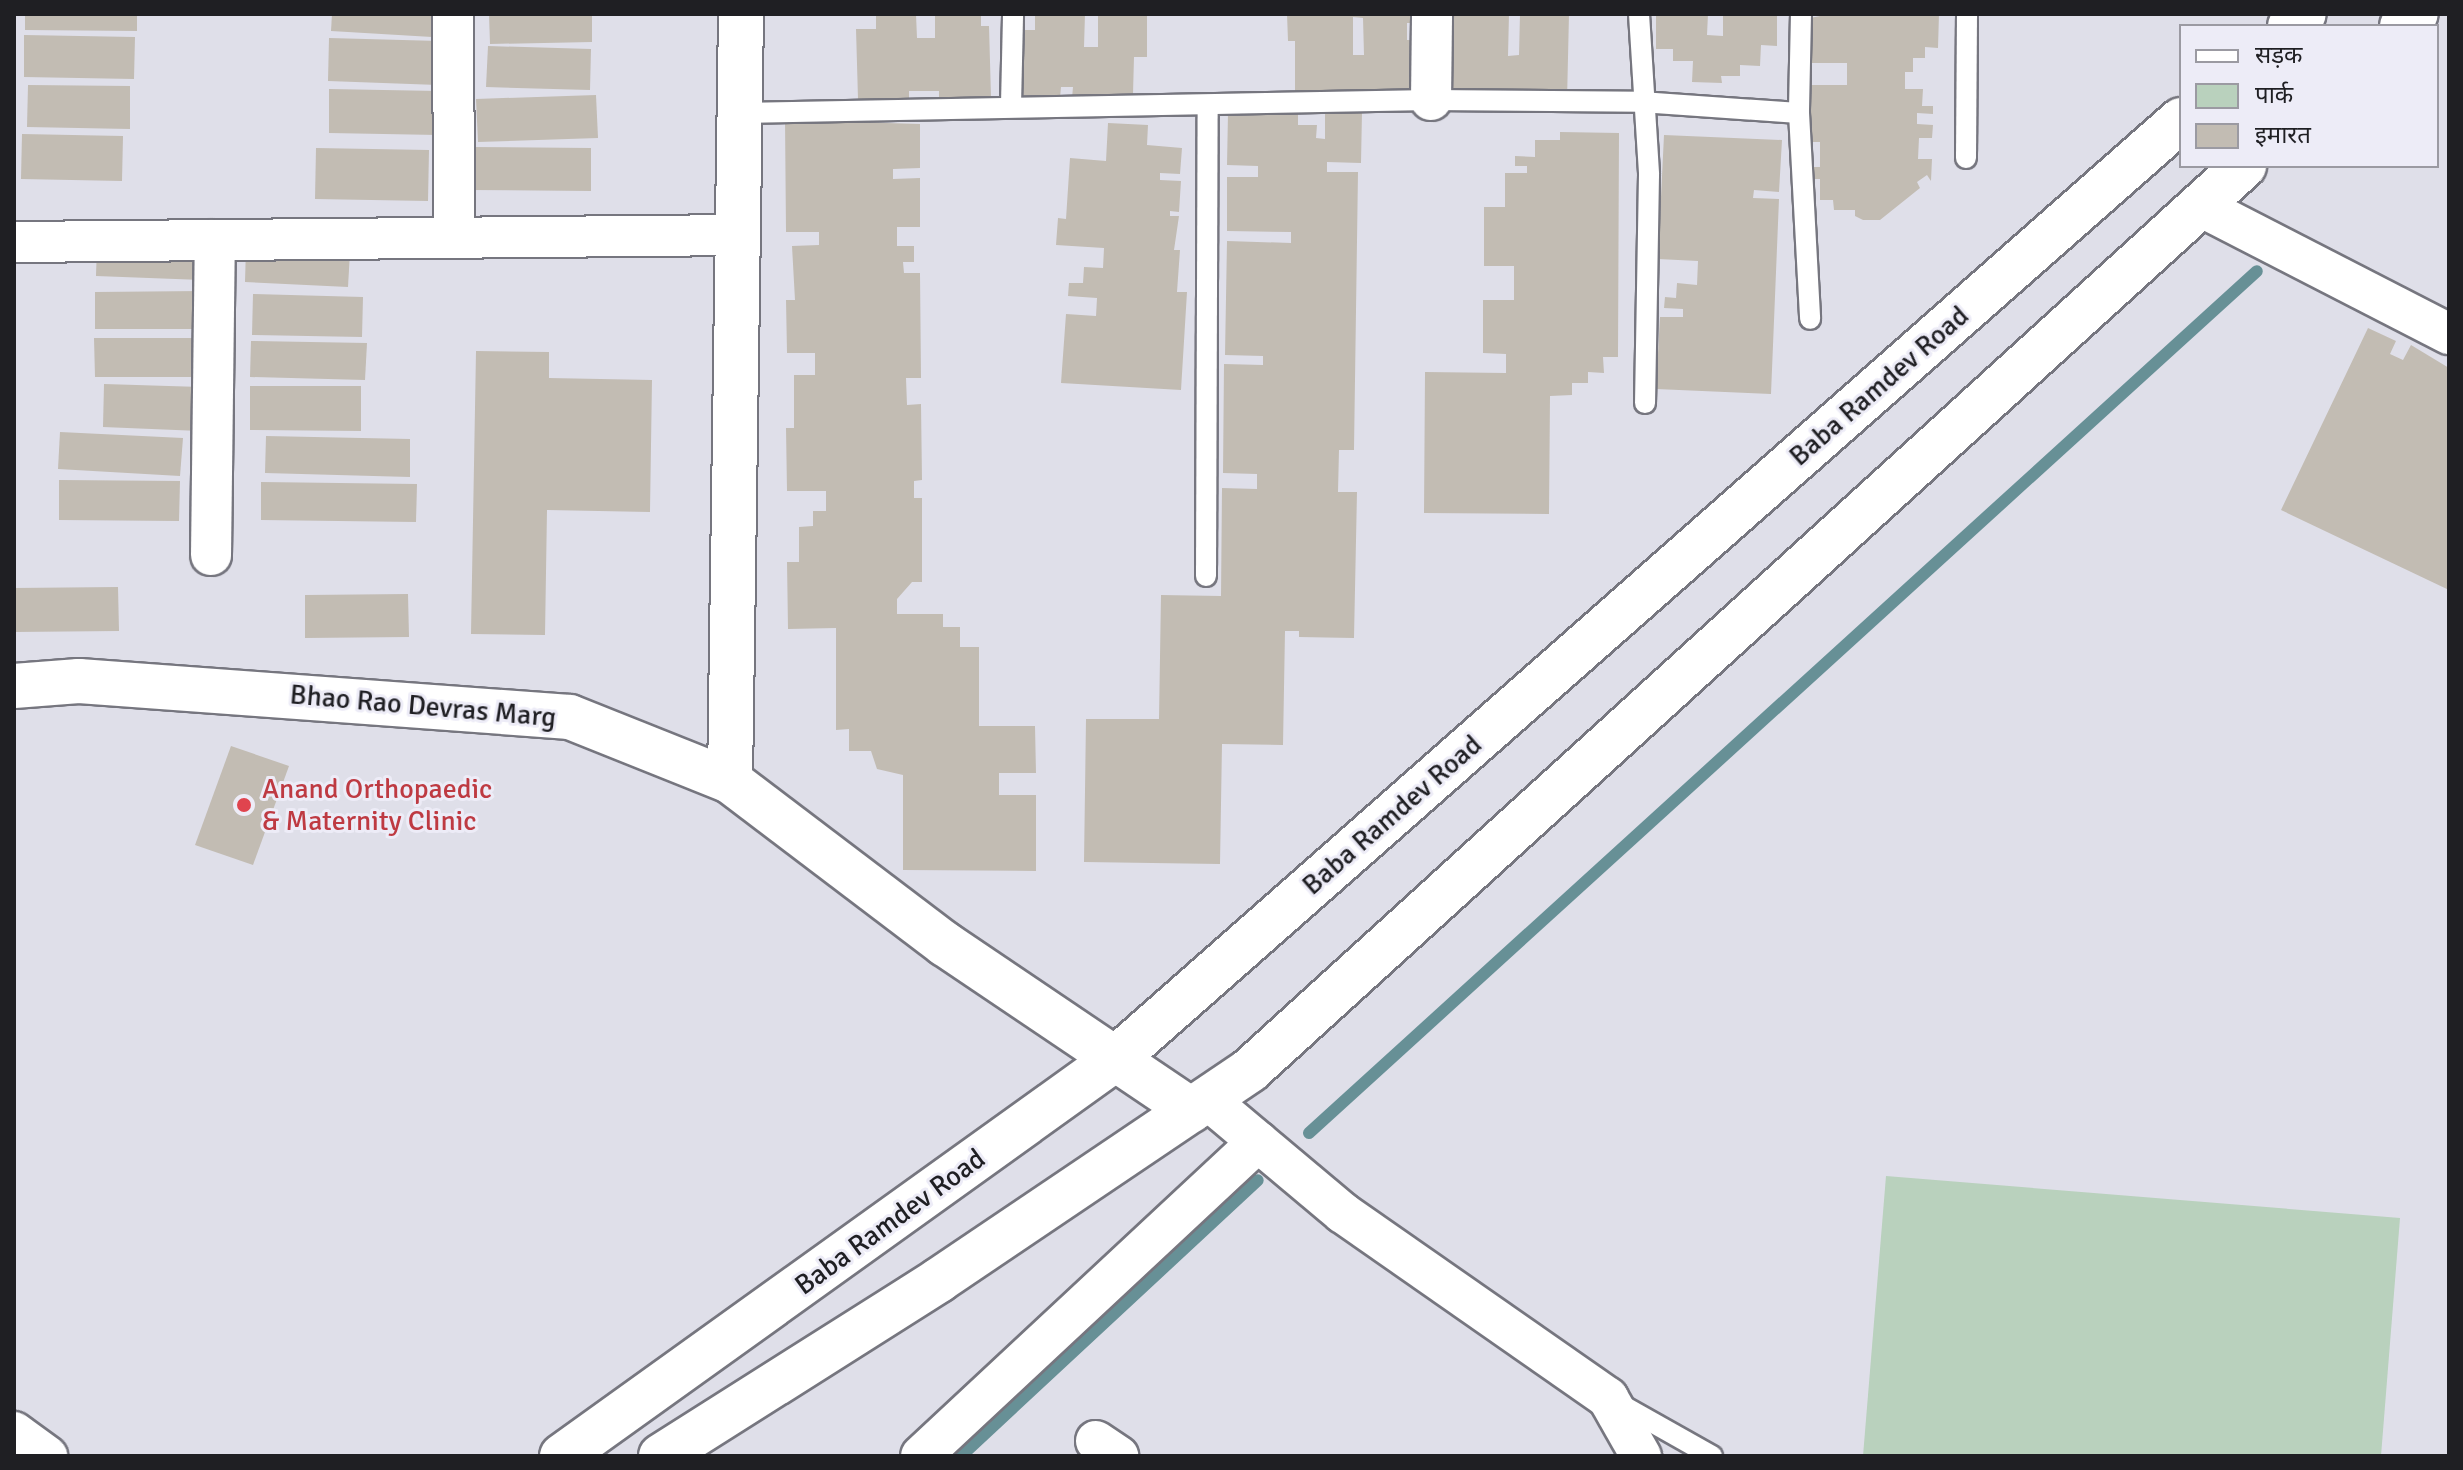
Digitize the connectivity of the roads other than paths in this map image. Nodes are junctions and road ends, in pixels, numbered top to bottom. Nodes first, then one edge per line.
1 (453, 14) edge
2 (741, 14) edge
3 (1013, 14) edge
4 (1432, 14) edge
5 (1639, 14) edge
6 (1801, 14) edge
7 (1967, 14) edge
8 (1431, 100) junction
9 (1641, 102) junction
10 (1011, 105) junction
11 (1208, 105) junction
12 (740, 113) junction
13 (1799, 113) junction
14 (2179, 122) edge
15 (1966, 158) dead end
16 (2242, 168) edge
17 (2200, 206) junction
18 (738, 235) junction
19 (454, 238) junction
20 (215, 240) junction
21 (14, 242) edge
22 (1810, 319) dead end
23 (2449, 334) edge
24 (1645, 403) dead end
25 (211, 555) dead end
26 (1206, 576) dead end
27 (14, 686) edge
28 (730, 781) junction
29 (1114, 1060) junction
30 (1199, 1104) junction
31 (1258, 1142) junction
32 (1608, 1398) junction
33 (14, 1432) edge
34 (47, 1456) edge
35 (562, 1456) edge
36 (661, 1456) edge
37 (921, 1456) edge
38 (1641, 1456) edge
39 (1712, 1456) edge

1 - 19 street
2 - 12 street
3 - 10 lane
4 - 8 street
5 - 9 lane
6 - 13 lane
7 - 15 lane
8 - 9 lane
8 - 11 lane
9 - 13 lane
9 - 24 lane
10 - 11 lane
10 - 12 lane
11 - 26 lane
12 - 18 street
13 - 22 lane
14 - 29 street, Baba Ramdev Road
16 - 17 street
17 - 23 street
17 - 30 street
18 - 19 street
18 - 28 street
19 - 20 street
20 - 21 street
20 - 25 street
27 - 28 street, Bhao Rao Devras Marg
28 - 29 street, Bhao Rao Devras Marg
29 - 30 street, Bhao Rao Devras Marg
29 - 35 street, Baba Ramdev Road
30 - 31 street
30 - 36 street
31 - 32 street
31 - 37 street
32 - 38 street
32 - 39 lane
33 - 34 street

